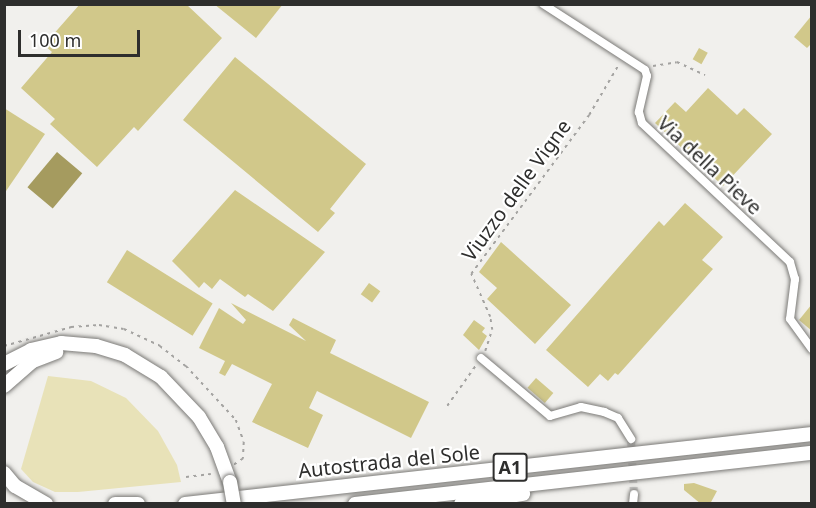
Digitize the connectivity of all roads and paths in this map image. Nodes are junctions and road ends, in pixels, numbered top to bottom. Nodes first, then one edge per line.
1 (543, 4) edge
2 (624, 55) junction
3 (645, 72) junction
4 (705, 75) dead end
5 (812, 349) edge
6 (481, 358) junction
7 (4, 364) edge
8 (4, 386) edge
9 (447, 406) dead end
10 (812, 434) edge
11 (631, 440) tunnel mouth
12 (812, 453) edge
13 (4, 473) edge
14 (211, 474) dead end
15 (186, 477) dead end
16 (592, 478) junction
17 (226, 483) junction
18 (634, 494) tunnel mouth
19 (46, 504) edge
20 (115, 504) edge
21 (138, 504) edge
22 (185, 504) edge
23 (227, 504) edge
24 (234, 504) edge
25 (355, 504) edge
26 (461, 504) edge
27 (633, 504) edge

1 - 2 street
2 - 3 street
2 - 6 path, Viuzzo delle Vigne
3 - 4 path
3 - 5 street, Via della Pieve
6 - 9 path, Viuzzo delle Vigne
6 - 11 street
7 - 17 highway
8 - 17 highway
10 - 22 highway, Autostrada del Sole / A1
12 - 16 highway, Autostrada del Sole / A1
13 - 19 highway
14 - 15 path
16 - 25 highway, Autostrada del Sole / A1
16 - 26 highway
17 - 23 highway
17 - 24 highway, bridge
18 - 27 street
20 - 21 highway

